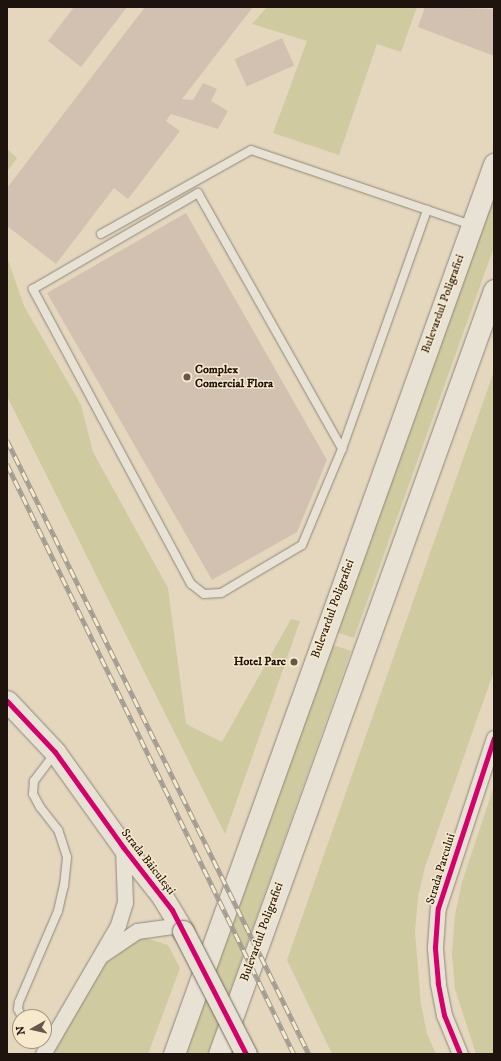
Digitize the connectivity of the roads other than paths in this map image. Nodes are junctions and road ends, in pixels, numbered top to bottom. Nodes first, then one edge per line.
1 (494, 164) edge
2 (427, 210) junction
3 (472, 225) junction
4 (100, 234) dead end
5 (494, 290) edge
6 (342, 449) junction
7 (7, 700) edge
8 (494, 738) edge
9 (55, 752) junction
10 (123, 847) junction
11 (182, 928) junction
12 (98, 958) junction
13 (18, 1009) edge
14 (52, 1028) edge
15 (174, 1054) edge
16 (219, 1054) edge
17 (246, 1054) edge
18 (460, 1054) edge

1 - 3 main road, Bulevardul Poligrafiei
2 - 3 lane
2 - 4 lane
2 - 6 lane
3 - 15 main road, Bulevardul Poligrafiei
5 - 16 main road, Bulevardul Poligrafiei
6 - 6 lane
7 - 9 main road, Strada Băiculești
8 - 18 street, Strada Parcului
9 - 10 main road, Strada Băiculești
9 - 13 lane
10 - 11 main road, Strada Băiculești
10 - 12 street
11 - 12 street
11 - 17 main road, Strada Băiculești, bridge
12 - 14 street

